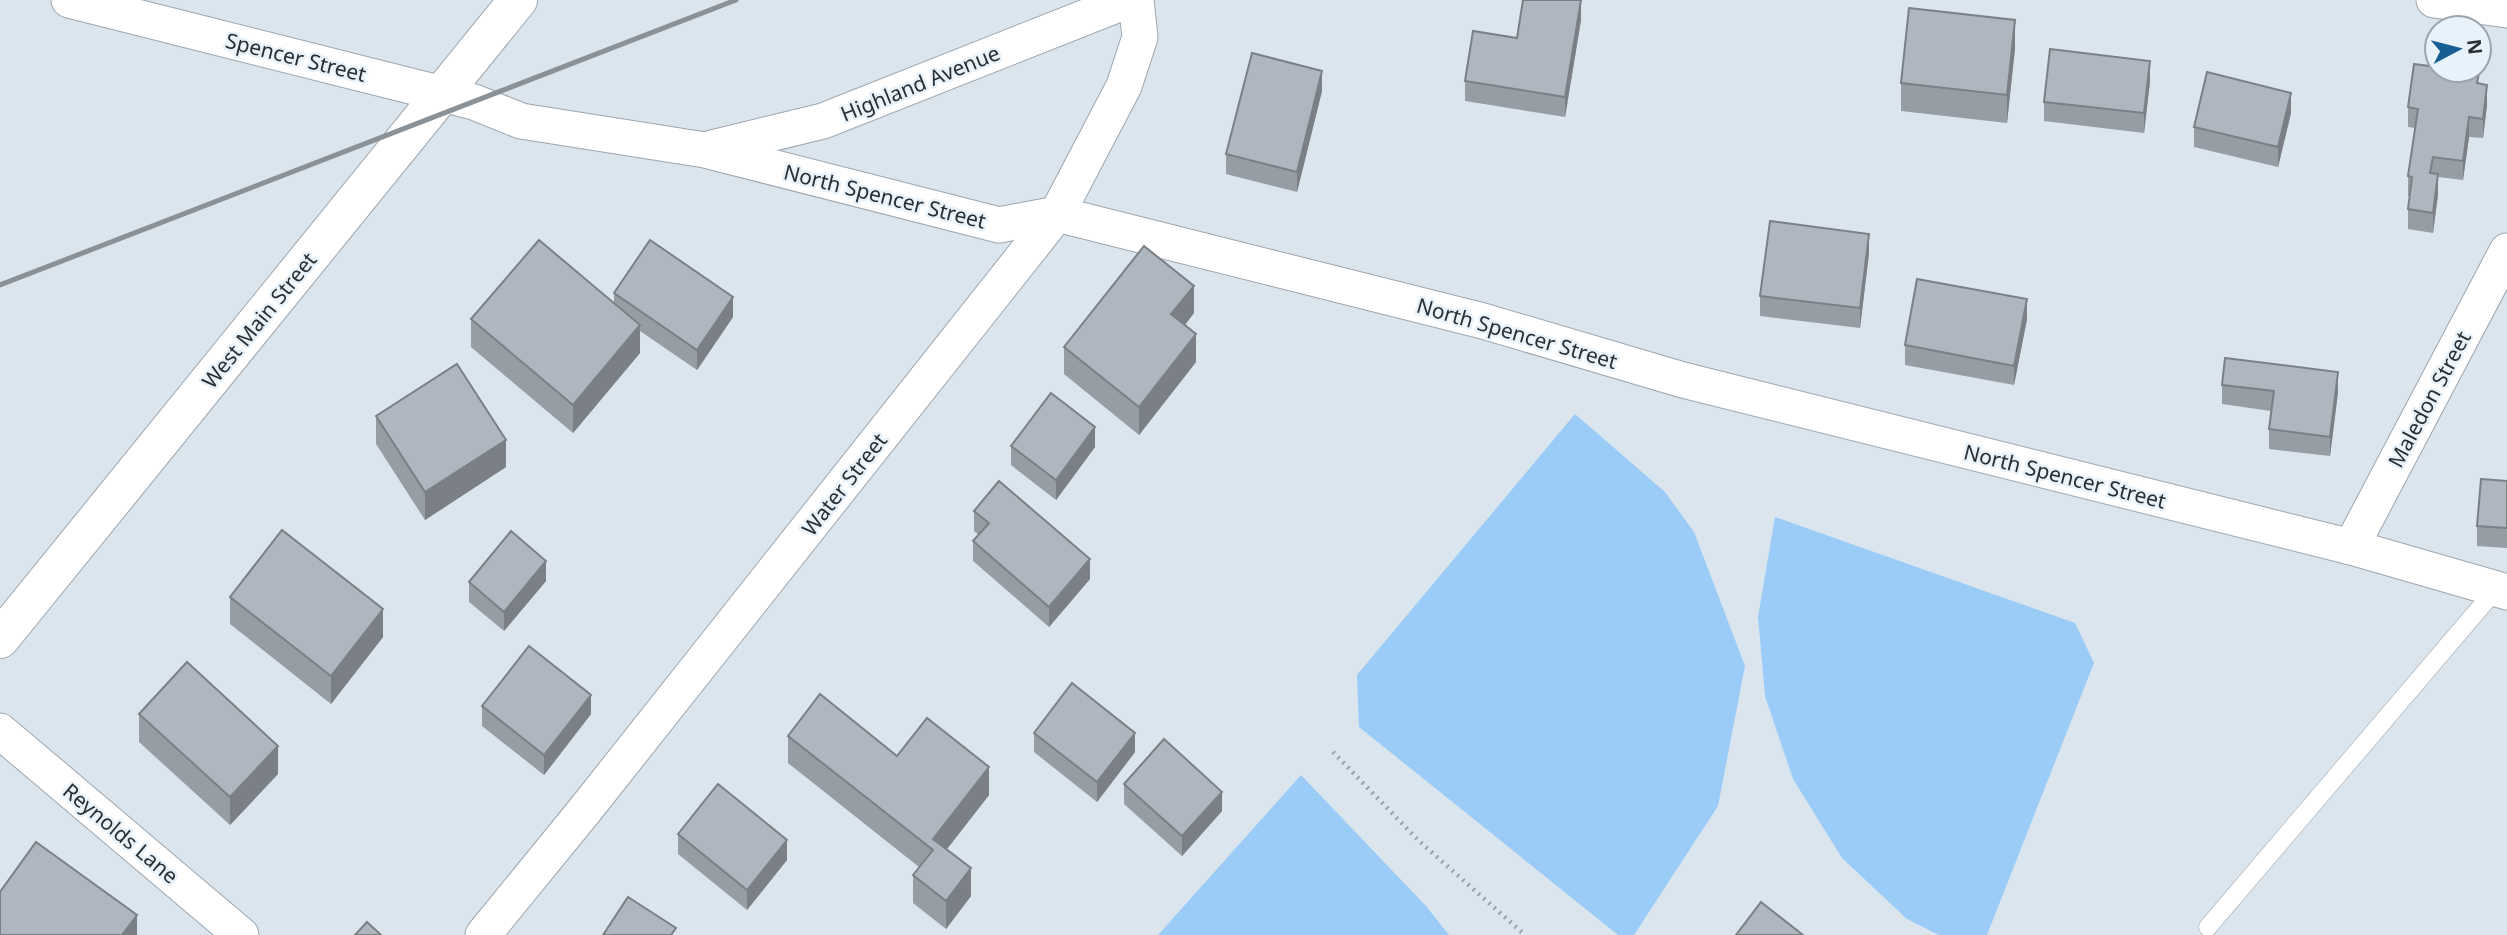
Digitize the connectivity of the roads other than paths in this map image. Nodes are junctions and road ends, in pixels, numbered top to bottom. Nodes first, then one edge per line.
1 (69, 0) edge
2 (518, 0) edge
3 (1129, 0) edge
4 (1136, 0) edge
5 (2434, 0) edge
6 (2507, 10) edge
7 (442, 94) junction
8 (521, 121) joint
9 (705, 150) junction
10 (1057, 214) junction
11 (2507, 251) edge
12 (2351, 547) junction
13 (2502, 591) edge
14 (0, 639) edge
15 (0, 731) edge
16 (2208, 927) dead end
17 (241, 935) edge
18 (483, 935) edge

1 - 7 street, Spencer Street
2 - 7 main road, West Main Street
3 - 9 street, Highland Avenue
4 - 10 street, Water Street
5 - 6 street
7 - 8 street, Spencer Street
7 - 14 main road, West Main Street
8 - 9 street, North Spencer Street
9 - 10 street, North Spencer Street
10 - 12 street, North Spencer Street
10 - 18 street, Water Street
11 - 12 street, Maledon Street
12 - 13 street, North Spencer Street
13 - 16 lane
15 - 17 street, Reynolds Lane

